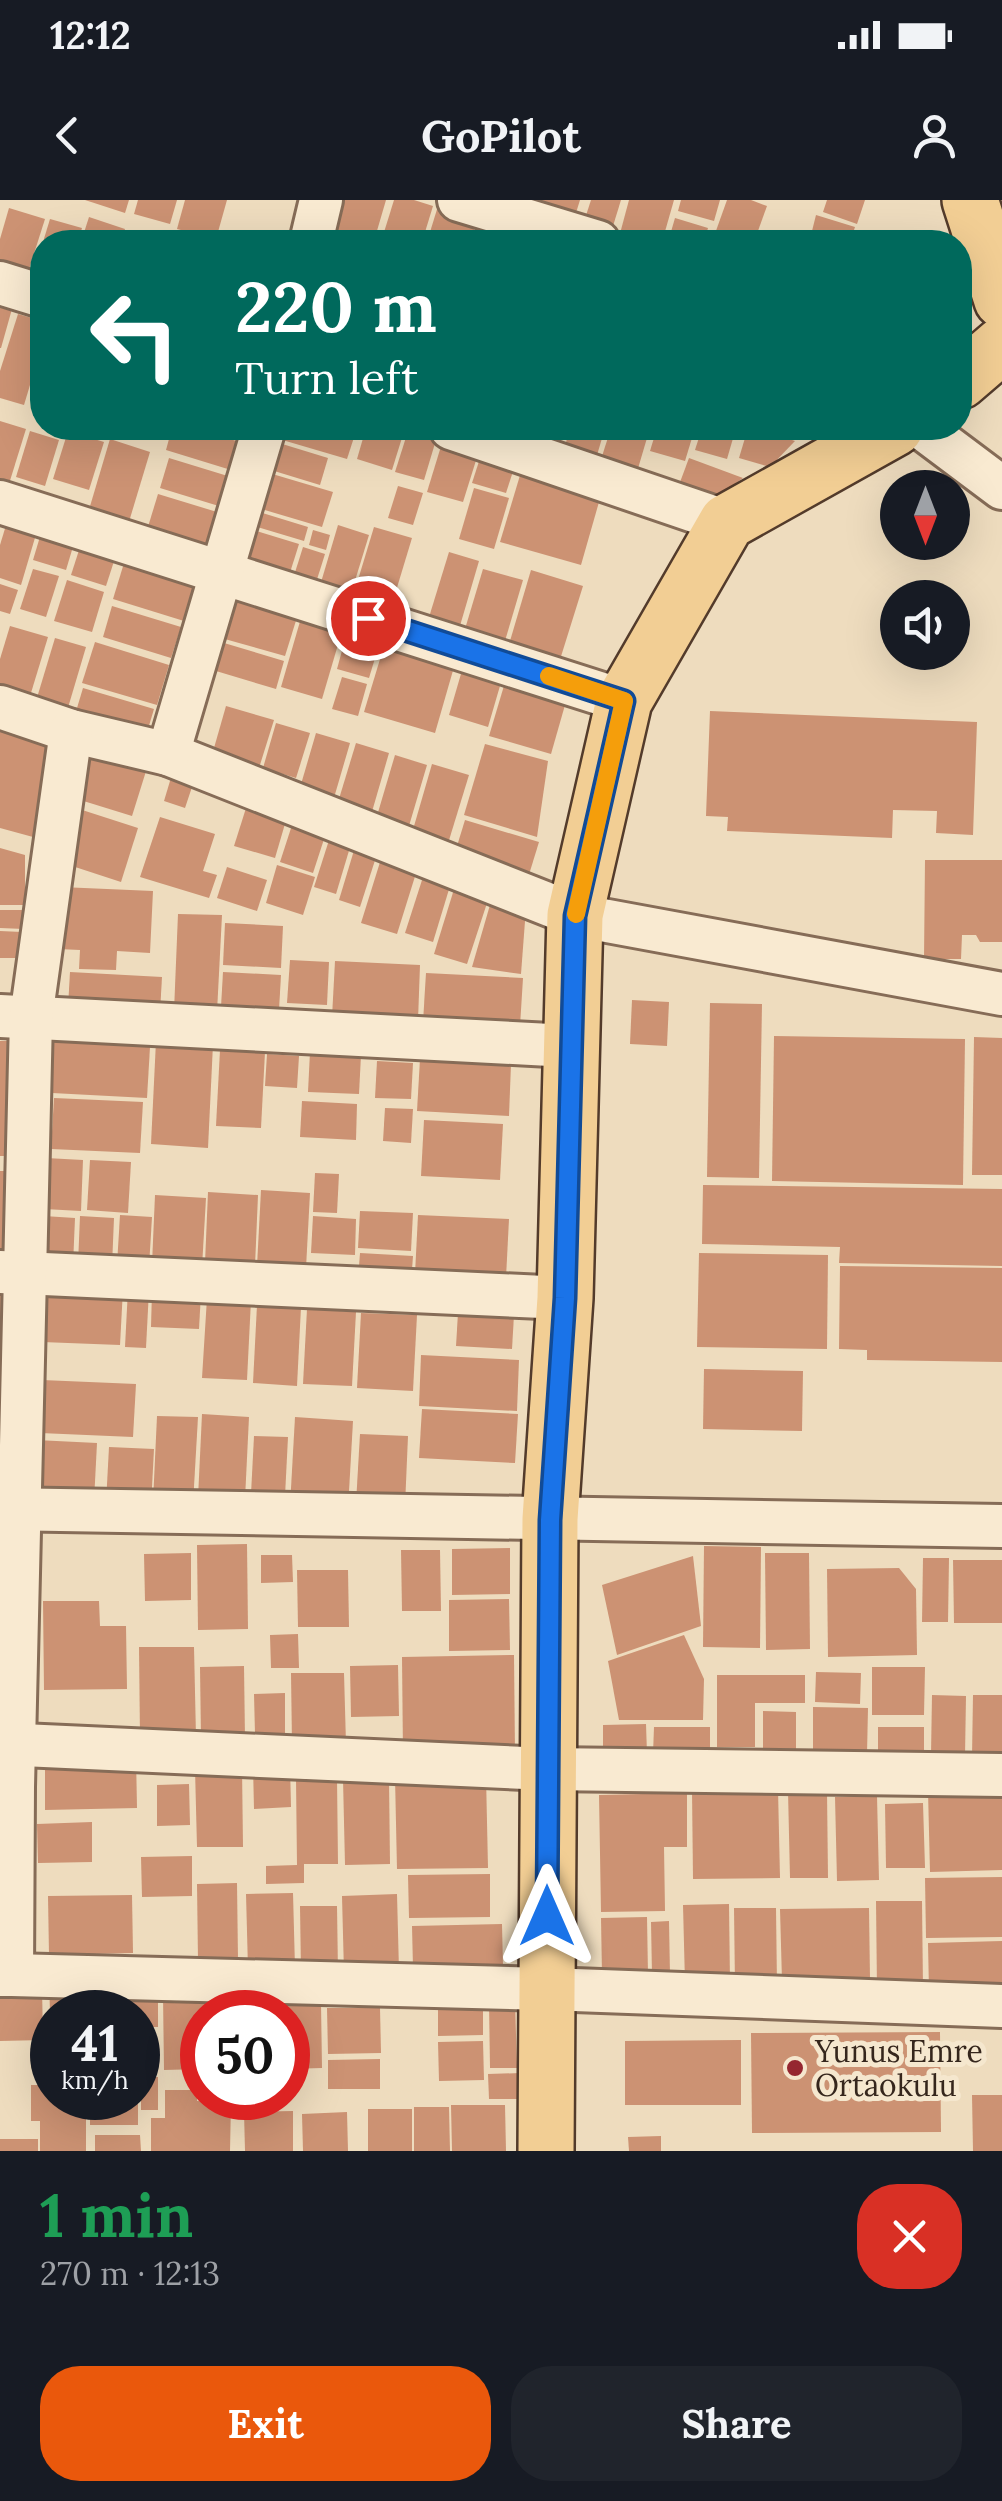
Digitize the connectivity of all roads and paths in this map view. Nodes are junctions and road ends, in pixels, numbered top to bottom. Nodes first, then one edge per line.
1 (322, 200) edge
2 (459, 200) edge
3 (970, 200) edge
4 (314, 230) edge
5 (558, 230) edge
6 (0, 283) edge
7 (30, 292) edge
8 (1002, 300) edge
9 (1002, 345) edge
10 (972, 371) edge
11 (260, 440) edge
12 (486, 440) edge
13 (874, 440) edge
14 (938, 440) edge
15 (1002, 488) edge
16 (0, 502) edge
17 (727, 522) junction
18 (222, 572) junction
19 (624, 701) junction
20 (0, 707) edge
21 (72, 731) junction
22 (168, 754) junction
23 (575, 916) junction
24 (1002, 994) edge
25 (15, 1017) edge
26 (569, 1046) junction
27 (12, 1272) edge
28 (565, 1298) junction
29 (10, 1509) edge
30 (550, 1520) junction
31 (1002, 1526) edge
32 (7, 1744) edge
33 (546, 1769) junction
34 (1002, 1775) edge
35 (6, 1975) edge
36 (547, 1989) junction
37 (1002, 2006) edge
38 (546, 2151) edge

1 - 4 street
2 - 5 street
3 - 8 main road
6 - 7 street
9 - 10 main road
11 - 18 street
12 - 17 street
13 - 17 main road
14 - 15 street
16 - 18 street
17 - 19 main road
18 - 19 street
18 - 22 street
19 - 23 main road
20 - 21 street
21 - 22 street
21 - 25 street
22 - 23 street
23 - 24 street
23 - 26 main road
25 - 26 street
25 - 27 street
26 - 28 main road
27 - 28 street
27 - 29 street
28 - 30 main road
29 - 30 street
29 - 32 street
30 - 31 street
30 - 33 main road
32 - 33 street
32 - 35 street
33 - 34 street
33 - 36 main road
35 - 36 street
36 - 37 street
36 - 38 main road

